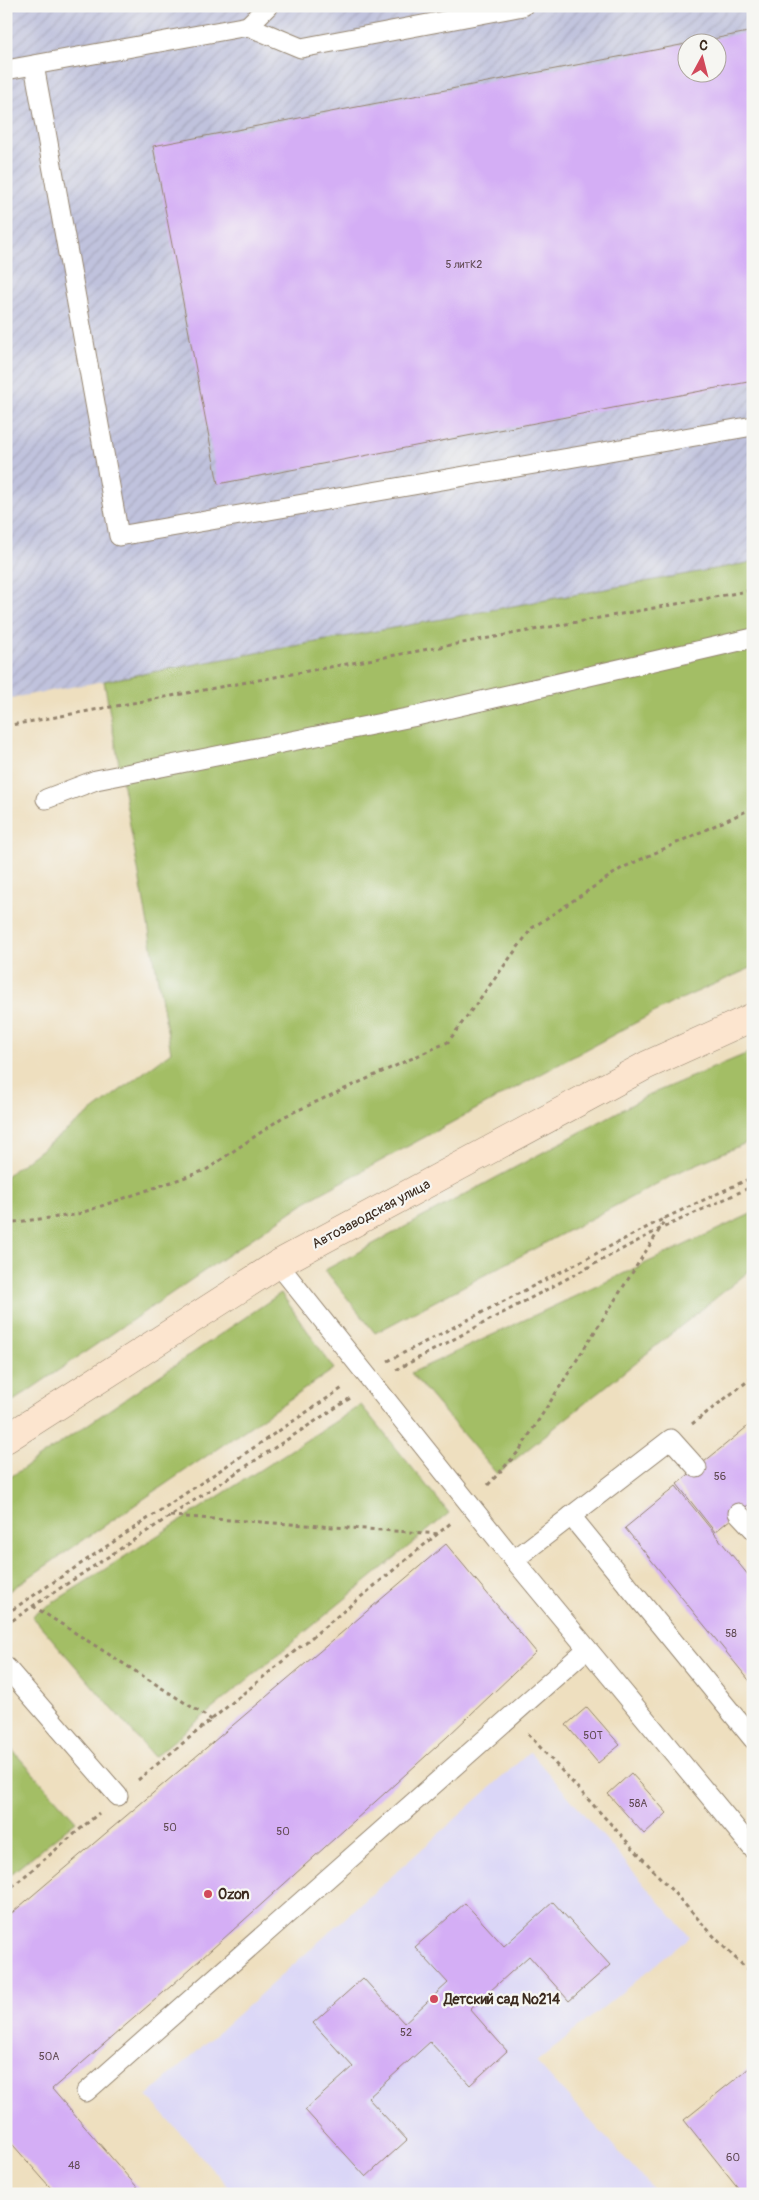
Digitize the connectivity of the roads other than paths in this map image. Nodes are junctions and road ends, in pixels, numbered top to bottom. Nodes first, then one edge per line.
1 (268, 6) edge
2 (523, 6) edge
3 (248, 26) junction
4 (34, 65) junction
5 (6, 70) edge
6 (753, 426) edge
7 (753, 638) edge
8 (46, 799) dead end
9 (753, 1017) edge
10 (278, 1264) junction
11 (6, 1439) edge
12 (697, 1468) dead end
13 (738, 1513) dead end
14 (571, 1516) junction
15 (753, 1529) edge
16 (514, 1560) junction
17 (587, 1649) junction
18 (6, 1667) edge
19 (753, 1739) edge
20 (118, 1796) road end
21 (753, 1849) edge
22 (86, 2092) dead end

1 - 3 lane
2 - 3 lane
3 - 4 lane
4 - 5 lane
4 - 6 lane
7 - 8 lane
9 - 10 main road, Автозаводская улица
10 - 11 main road, Автозаводская улица
10 - 16 lane
12 - 14 lane
13 - 15 lane
14 - 16 lane
14 - 19 lane
16 - 17 lane
17 - 21 lane
17 - 22 lane
18 - 20 lane

